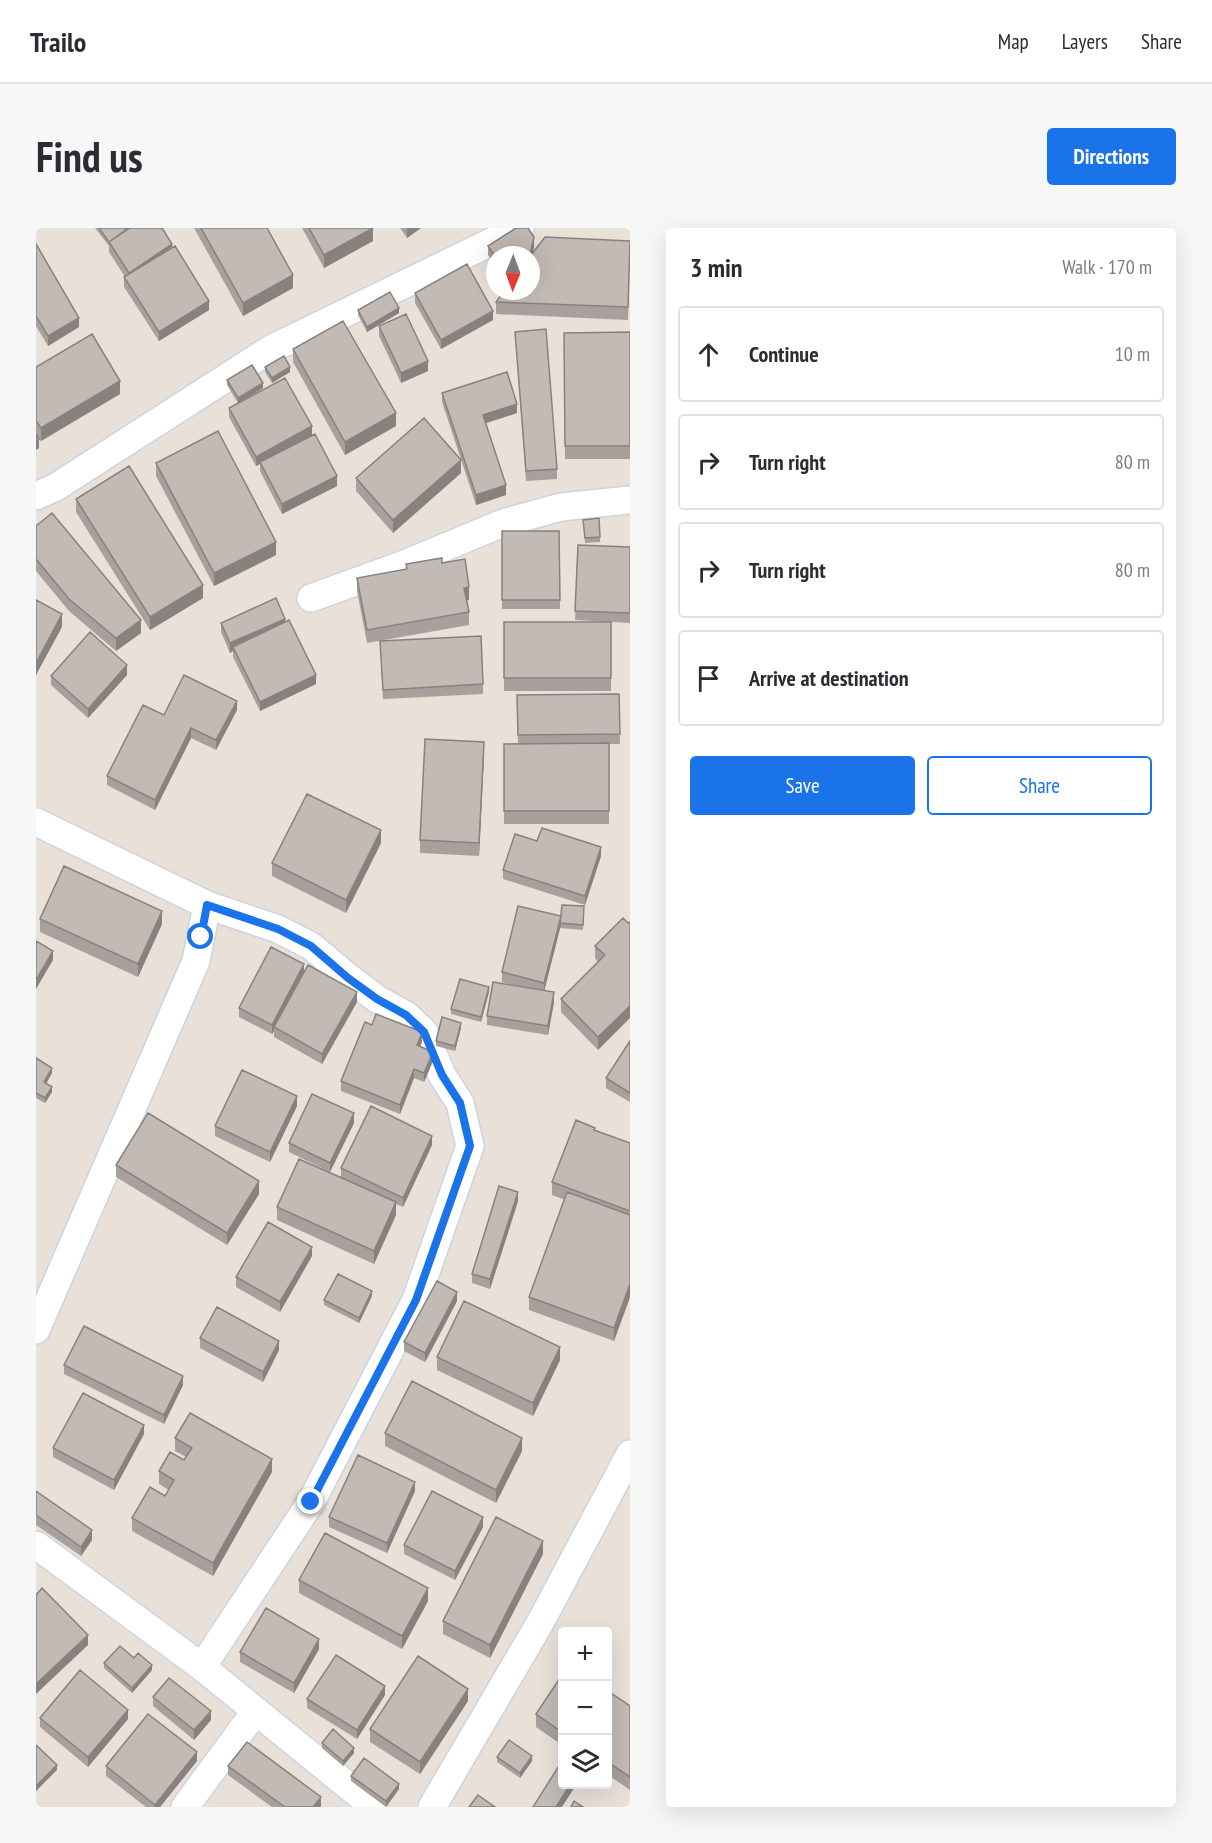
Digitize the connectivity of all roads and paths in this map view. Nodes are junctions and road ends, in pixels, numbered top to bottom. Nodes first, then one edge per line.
1 (520, 228) edge
2 (36, 496) edge
3 (630, 500) edge
4 (311, 598) dead end
5 (36, 822) edge
6 (207, 905) junction
7 (36, 1330) edge
8 (630, 1454) edge
9 (36, 1545) edge
10 (202, 1667) junction
11 (255, 1712) junction
12 (185, 1807) edge
13 (374, 1807) edge
14 (432, 1807) edge

1 - 2 street
3 - 4 street
5 - 6 street
6 - 7 street
6 - 10 street
8 - 14 street
9 - 10 street
10 - 11 street
11 - 12 street
11 - 13 street

